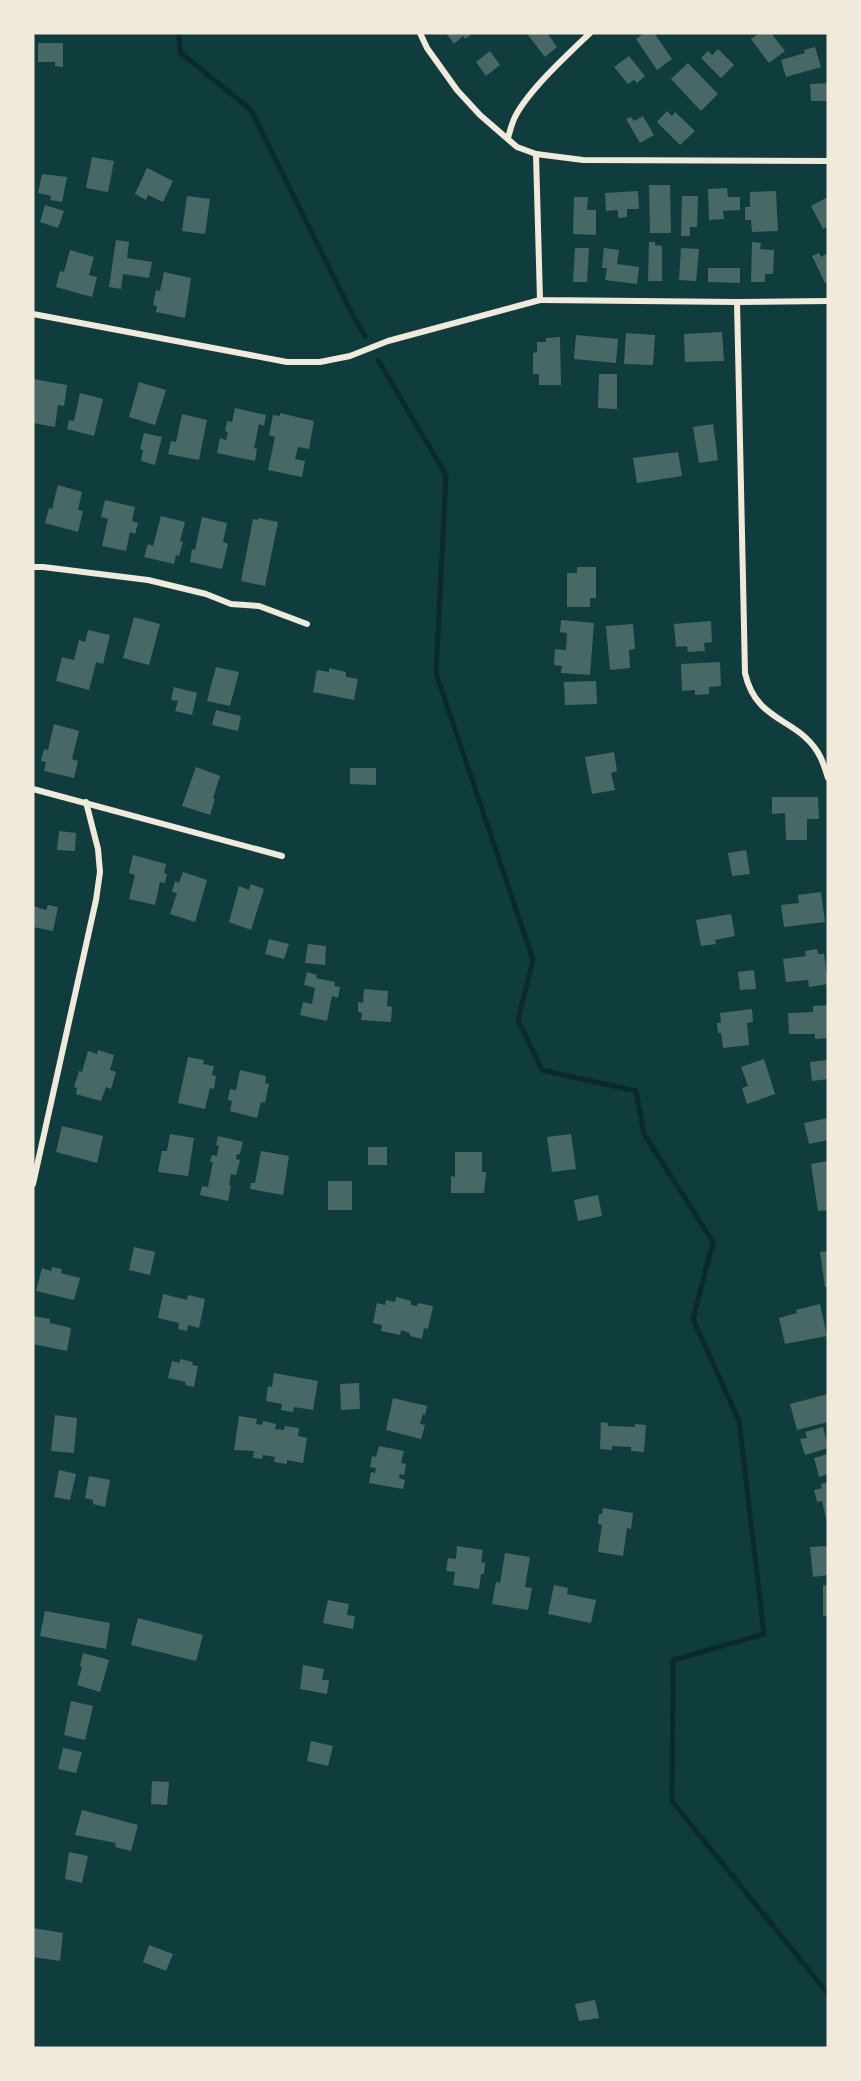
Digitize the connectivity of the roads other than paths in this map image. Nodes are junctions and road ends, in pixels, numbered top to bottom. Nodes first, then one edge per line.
1 (420, 33) edge
2 (590, 33) edge
3 (508, 138) junction
4 (536, 154) junction
5 (828, 161) edge
6 (540, 300) junction
7 (828, 301) edge
8 (737, 302) junction
9 (33, 314) edge
10 (33, 567) edge
11 (307, 624) dead end
12 (828, 778) edge
13 (33, 789) edge
14 (86, 802) junction
15 (282, 856) dead end
16 (33, 1184) edge

1 - 3 street
2 - 3 street
3 - 4 street
4 - 5 street
4 - 6 street
6 - 8 street
6 - 9 street
7 - 8 street
8 - 12 street
10 - 11 street
13 - 14 street
14 - 15 street
14 - 16 street

